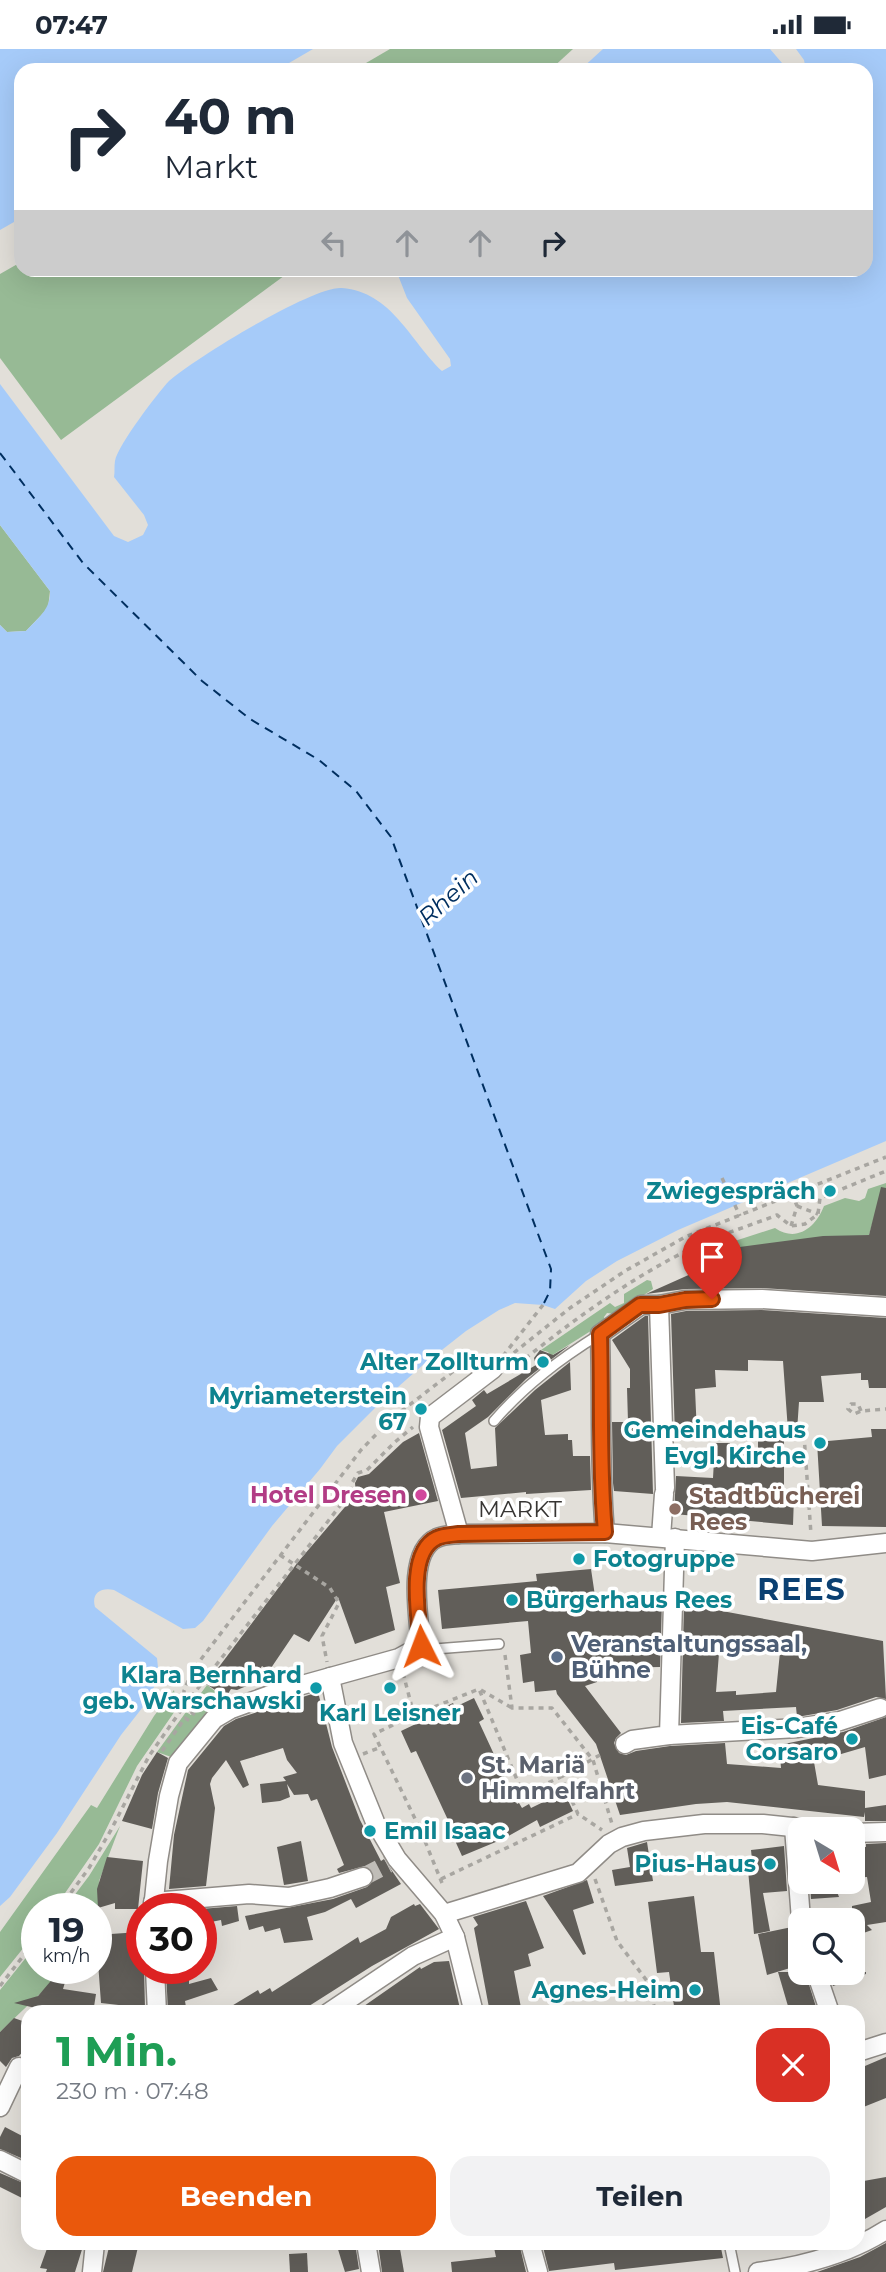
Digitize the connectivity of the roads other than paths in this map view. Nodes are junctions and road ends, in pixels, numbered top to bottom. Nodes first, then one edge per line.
1 (659, 1305) junction
2 (886, 1307) edge
3 (600, 1334) junction
4 (493, 1369) road end
5 (494, 1421) dead end
6 (605, 1532) junction
7 (459, 1534) junction
8 (667, 1538) junction
9 (886, 1543) edge
10 (499, 1644) road end
11 (421, 1646) junction
12 (330, 1677) junction
13 (880, 1708) dead end
14 (669, 1735) junction
15 (625, 1744) dead end
16 (788, 1827) edge
17 (886, 1832) edge
18 (865, 1833) edge
19 (363, 1877) tunnel mouth
20 (155, 1893) edge
21 (217, 1898) edge
22 (447, 1913) junction
23 (455, 1937) junction
24 (156, 1984) edge
25 (820, 1985) edge
26 (157, 2005) edge
27 (340, 2005) edge
28 (472, 2005) edge
29 (827, 2005) edge
30 (886, 2043) edge
31 (865, 2050) edge
32 (19, 2067) dead end
33 (0, 2107) edge
34 (0, 2160) edge
35 (21, 2170) edge
36 (886, 2230) edge
37 (865, 2242) edge
38 (94, 2250) edge
39 (367, 2250) edge
40 (532, 2250) edge
41 (730, 2250) edge
42 (850, 2250) edge
43 (92, 2272) edge
44 (370, 2272) edge
45 (538, 2272) edge
46 (735, 2272) edge
47 (758, 2272) edge

1 - 2 street
1 - 3 street
1 - 8 street
3 - 5 lane
3 - 6 street
4 - 7 street
6 - 7 street, MARKT
6 - 8 street, MARKT
7 - 11 street, MARKT
8 - 9 street, MARKT
8 - 14 street
10 - 11 lane
11 - 12 street
12 - 20 street
12 - 22 street
13 - 14 street
14 - 15 street
16 - 22 street
17 - 18 street
19 - 21 street
22 - 23 street
23 - 27 street
23 - 28 street
24 - 26 street
25 - 29 street
30 - 31 street
32 - 33 street
34 - 35 street
36 - 37 street
38 - 43 street
39 - 44 street
40 - 45 street
41 - 46 lane
42 - 47 street

